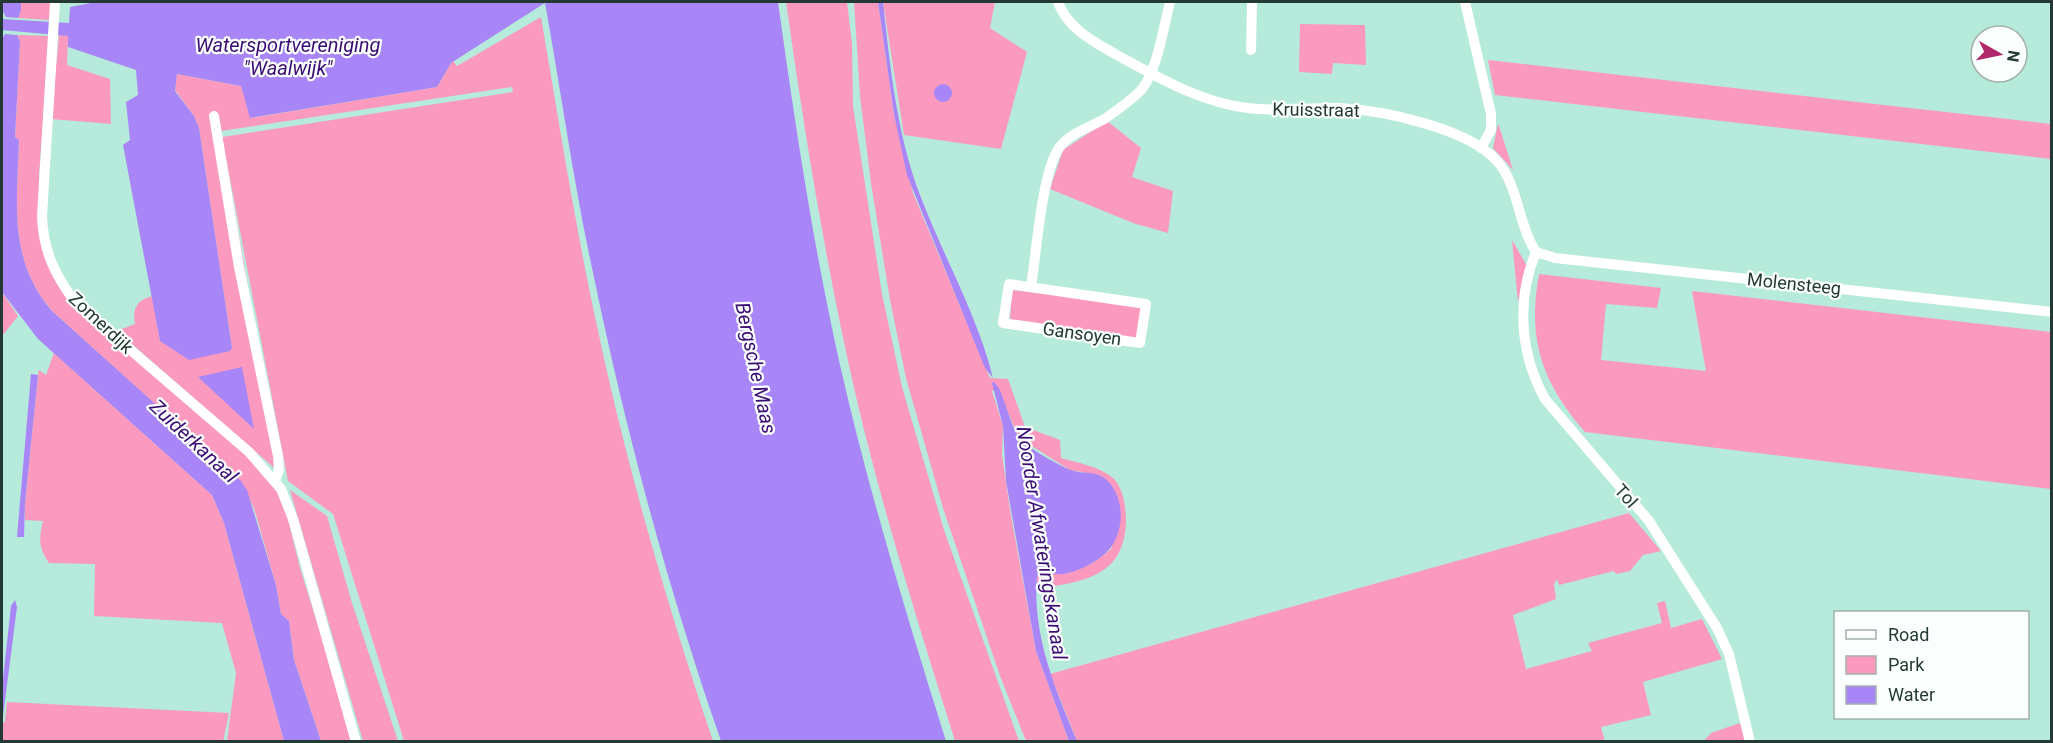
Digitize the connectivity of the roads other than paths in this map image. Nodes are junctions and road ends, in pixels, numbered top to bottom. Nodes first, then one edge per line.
1 (55, 2) edge
2 (1058, 2) edge
3 (1170, 2) edge
4 (1252, 2) edge
5 (1465, 2) edge
6 (1251, 50) dead end
7 (1149, 73) junction
8 (214, 116) dead end
9 (1481, 148) junction
10 (1536, 252) junction
11 (1031, 287) junction
12 (2052, 312) edge
13 (275, 481) junction
14 (356, 741) edge
15 (1749, 741) edge

1 - 13 street, Zomerdijk
2 - 7 street, Kruisstraat
3 - 7 street
4 - 6 street
5 - 9 street
7 - 9 street, Kruisstraat
7 - 11 street
8 - 13 street
9 - 10 street, Kruisstraat
10 - 12 street, Molensteeg
10 - 15 street, Tol
11 - 11 street, Gansoyen
13 - 14 street, Zomerdijk

